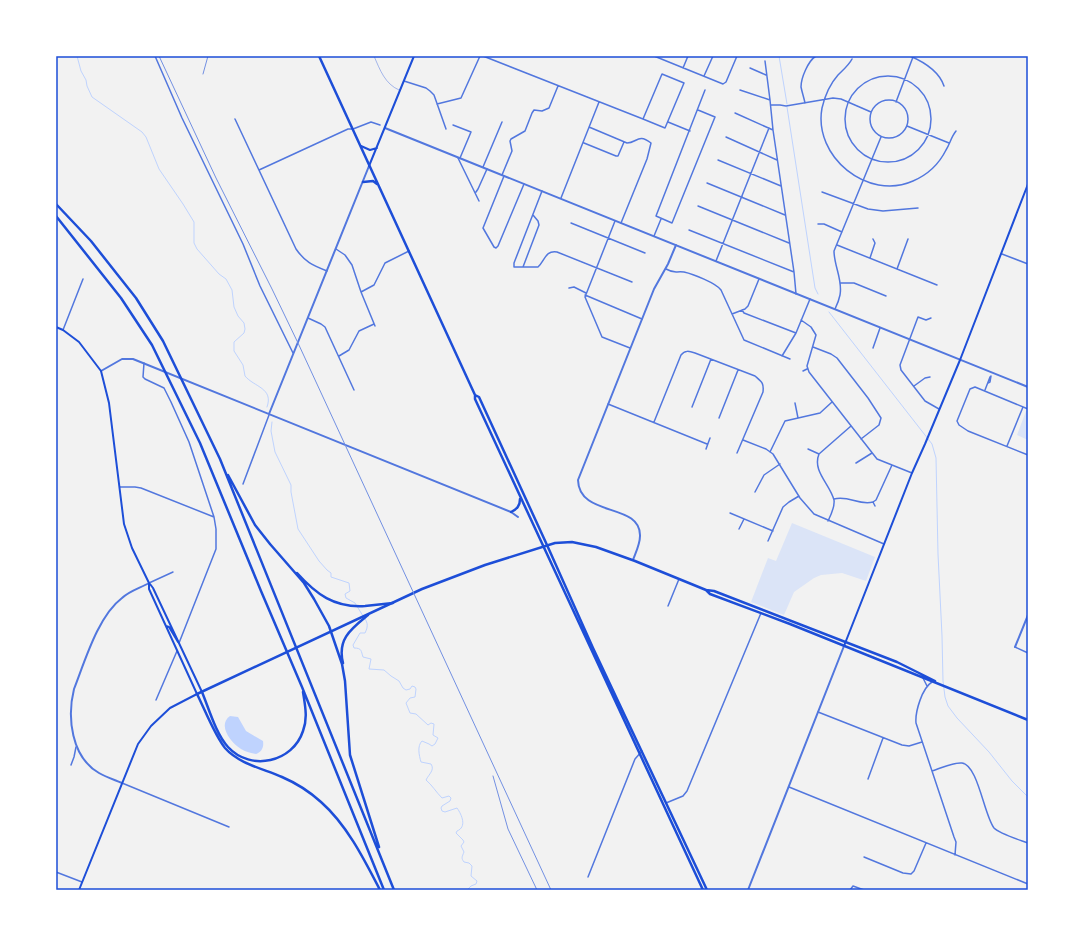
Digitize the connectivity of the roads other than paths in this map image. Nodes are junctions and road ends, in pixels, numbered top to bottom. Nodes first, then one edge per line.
1 (155, 56) edge
2 (319, 56) edge
3 (374, 56) edge
4 (414, 56) edge
5 (480, 56) edge
6 (483, 56) edge
7 (654, 56) edge
8 (663, 56) edge
9 (688, 56) edge
10 (713, 56) edge
11 (737, 56) edge
12 (816, 56) edge
13 (910, 56) edge
14 (913, 58) junction
15 (662, 59) junction
16 (852, 59) dead end
17 (765, 61) dead end
18 (683, 68) junction
19 (750, 68) dead end
20 (766, 75) junction
21 (704, 77) junction
22 (905, 78) junction
23 (404, 80) junction
24 (558, 86) junction
25 (944, 86) dead end
26 (705, 90) dead end
27 (740, 90) dead end
28 (400, 91) junction
29 (770, 100) junction
30 (824, 100) junction
31 (599, 102) junction
32 (848, 102) junction
33 (896, 102) junction
34 (805, 103) junction
35 (437, 104) junction
36 (771, 105) junction
37 (698, 110) junction
38 (872, 112) junction
39 (735, 113) dead end
40 (235, 119) dead end
41 (643, 119) junction
42 (502, 122) dead end
43 (668, 122) junction
44 (380, 125) dead end
45 (453, 125) dead end
46 (907, 126) junction
47 (589, 127) junction
48 (385, 128) junction
49 (770, 128) junction
50 (353, 129) junction
51 (446, 129) dead end
52 (773, 130) junction
53 (690, 131) junction
54 (956, 131) dead end
55 (928, 135) junction
56 (726, 137) dead end
57 (881, 137) junction
58 (583, 142) junction
59 (624, 142) junction
60 (949, 143) junction
61 (360, 146) junction
62 (377, 148) junction
63 (760, 152) junction
64 (459, 158) junction
65 (872, 159) junction
66 (718, 160) dead end
67 (777, 160) junction
68 (370, 166) junction
69 (483, 167) junction
70 (487, 169) junction
71 (259, 170) junction
72 (751, 173) junction
73 (503, 175) junction
74 (864, 180) junction
75 (363, 182) junction
76 (707, 183) dead end
77 (378, 184) junction
78 (524, 184) junction
79 (1028, 184) edge
80 (781, 186) junction
81 (542, 191) junction
82 (822, 192) dead end
83 (475, 193) junction
84 (742, 197) junction
85 (561, 199) junction
86 (479, 201) dead end
87 (56, 204) edge
88 (853, 204) junction
89 (698, 206) dead end
90 (918, 208) dead end
91 (532, 214) junction
92 (785, 215) junction
93 (56, 216) edge
94 (661, 219) junction
95 (732, 220) junction
96 (615, 221) junction
97 (571, 223) dead end
98 (621, 223) junction
99 (818, 224) dead end
100 (689, 230) dead end
101 (842, 232) junction
102 (654, 236) junction
103 (608, 238) junction
104 (873, 239) dead end
105 (908, 239) dead end
106 (789, 243) junction
107 (723, 244) junction
108 (676, 245) junction
109 (837, 245) junction
110 (336, 249) junction
111 (409, 251) junction
112 (645, 253) dead end
113 (1001, 253) junction
114 (870, 258) junction
115 (716, 262) junction
116 (1028, 264) edge
117 (523, 267) junction
118 (596, 268) junction
119 (666, 269) junction
120 (897, 269) junction
121 (327, 271) junction
122 (794, 272) junction
123 (83, 279) dead end
124 (759, 279) junction
125 (632, 282) dead end
126 (840, 283) junction
127 (938, 285) dead end
128 (569, 288) dead end
129 (361, 292) junction
130 (586, 294) junction
131 (796, 294) junction
132 (886, 296) dead end
133 (810, 299) junction
134 (835, 309) junction
135 (742, 310) junction
136 (732, 314) junction
137 (308, 318) junction
138 (931, 318) dead end
139 (642, 319) junction
140 (801, 320) junction
141 (374, 324) junction
142 (376, 326) dead end
143 (56, 327) edge
144 (880, 328) junction
145 (63, 330) junction
146 (796, 333) junction
147 (909, 339) junction
148 (813, 347) junction
149 (630, 348) junction
150 (873, 348) dead end
151 (294, 355) junction
152 (339, 356) junction
153 (782, 356) junction
154 (711, 359) junction
155 (790, 360) dead end
156 (960, 360) junction
157 (144, 363) junction
158 (807, 369) junction
159 (738, 370) junction
160 (101, 371) junction
161 (803, 371) dead end
162 (993, 372) junction
163 (930, 377) dead end
164 (914, 386) junction
165 (1028, 387) edge
166 (354, 390) dead end
167 (985, 390) junction
168 (475, 395) junction
169 (832, 402) junction
170 (794, 403) dead end
171 (608, 404) junction
172 (692, 407) dead end
173 (1023, 407) junction
174 (939, 409) junction
175 (1028, 409) edge
176 (269, 414) junction
177 (720, 418) dead end
178 (798, 418) junction
179 (654, 422) junction
180 (851, 426) junction
181 (710, 438) dead end
182 (861, 439) junction
183 (743, 440) junction
184 (707, 444) junction
185 (1008, 446) junction
186 (706, 448) dead end
187 (808, 450) dead end
188 (770, 452) junction
189 (737, 453) dead end
190 (872, 453) junction
191 (819, 454) junction
192 (1028, 455) edge
193 (220, 459) junction
194 (856, 463) dead end
195 (780, 464) junction
196 (892, 466) junction
197 (912, 473) junction
198 (243, 484) dead end
199 (120, 487) junction
200 (755, 492) dead end
201 (520, 496) junction
202 (799, 496) junction
203 (834, 499) junction
204 (873, 502) junction
205 (875, 506) dead end
206 (511, 512) junction
207 (730, 513) dead end
208 (214, 517) junction
209 (518, 517) dead end
210 (744, 519) junction
211 (828, 521) junction
212 (739, 529) dead end
213 (773, 531) junction
214 (768, 541) dead end
215 (270, 544) junction
216 (547, 544) junction
217 (884, 544) junction
218 (542, 546) junction
219 (633, 560) junction
220 (173, 572) dead end
221 (679, 579) junction
222 (149, 583) junction
223 (706, 590) junction
224 (393, 603) junction
225 (668, 606) dead end
226 (761, 613) junction
227 (368, 615) junction
228 (1028, 615) edge
229 (166, 626) junction
230 (330, 632) junction
231 (845, 642) junction
232 (179, 643) junction
233 (844, 646) junction
234 (1015, 648) joint
235 (177, 649) junction
236 (1028, 653) edge
237 (923, 678) junction
238 (935, 682) junction
239 (926, 686) junction
240 (302, 687) junction
241 (202, 692) junction
242 (197, 694) junction
243 (156, 700) dead end
244 (818, 712) junction
245 (347, 713) junction
246 (1028, 720) edge
247 (883, 738) junction
248 (922, 742) junction
249 (77, 745) junction
250 (642, 751) junction
251 (639, 753) junction
252 (71, 765) dead end
253 (932, 770) junction
254 (868, 779) dead end
255 (122, 783) junction
256 (789, 786) junction
257 (666, 803) junction
258 (663, 804) junction
259 (229, 827) dead end
260 (926, 843) junction
261 (1028, 843) edge
262 (955, 854) junction
263 (864, 857) dead end
264 (384, 865) junction
265 (56, 872) edge
266 (588, 877) dead end
267 (82, 882) junction
268 (1028, 884) edge
269 (79, 890) edge
270 (380, 890) edge
271 (384, 890) edge
272 (394, 890) edge
273 (702, 890) edge
274 (707, 890) edge
275 (748, 890) edge
276 (850, 890) edge
277 (864, 890) edge

1 - 151 street
2 - 50 main road
3 - 28 lane
4 - 23 main road
5 - 35 street
6 - 24 street
7 - 15 street
8 - 15 street
9 - 18 street
10 - 21 street
11 - 21 street
12 - 34 street
13 - 14 street
14 - 22 street
14 - 25 street
15 - 18 street
16 - 30 street
17 - 20 street
18 - 21 street
19 - 20 street
20 - 29 street
22 - 32 street
22 - 33 street
22 - 55 street
23 - 28 main road
23 - 35 street
24 - 31 street
24 - 73 street
26 - 37 street
27 - 29 street
28 - 48 main road
29 - 36 street
30 - 32 street
30 - 34 street
30 - 74 street
31 - 41 street
31 - 47 street
32 - 38 street
32 - 65 street
33 - 38 street
33 - 46 street
34 - 36 street
35 - 51 street
36 - 52 street
37 - 53 street
37 - 94 street
38 - 57 street
39 - 49 street
40 - 71 street
41 - 43 street
41 - 43 street
42 - 69 street
43 - 53 street
44 - 50 street
45 - 64 street
46 - 55 street
46 - 57 street
47 - 58 street
47 - 59 street
48 - 62 main road
48 - 64 street
49 - 52 street
49 - 63 street
50 - 61 main road
50 - 71 street
52 - 67 street
53 - 94 street
54 - 60 street
55 - 60 street
55 - 65 street
56 - 63 street
57 - 65 street
58 - 59 street
58 - 85 street
59 - 98 street
60 - 74 street
61 - 62 main road
61 - 68 main road
62 - 68 main road
63 - 67 street
63 - 72 street
64 - 69 street
64 - 83 street
65 - 74 street
66 - 72 street
67 - 80 street
68 - 75 street
68 - 77 main road
69 - 70 street
70 - 73 street
70 - 83 street
71 - 121 street
72 - 80 street
72 - 84 street
73 - 78 street
73 - 78 street
74 - 88 street
75 - 77 main road
75 - 110 street
76 - 84 street
77 - 111 main road
78 - 81 street
79 - 113 main road
80 - 92 street
81 - 85 street
81 - 91 street
82 - 88 street
83 - 86 street
84 - 92 street
84 - 95 street
85 - 96 street
87 - 193 main road
88 - 90 street
88 - 101 street
89 - 95 street
91 - 117 street
91 - 117 street
92 - 106 street
93 - 240 main road
94 - 102 street
95 - 106 street
95 - 107 street
96 - 98 street
96 - 103 street
97 - 103 street
98 - 102 street
99 - 101 street
100 - 107 street
101 - 109 street
102 - 108 street
103 - 112 street
103 - 118 street
104 - 114 street
105 - 120 street
106 - 122 street
107 - 115 street
107 - 122 street
108 - 115 street
108 - 119 street
109 - 114 street
109 - 126 street
110 - 121 street
110 - 129 street
111 - 129 street
111 - 168 main road
113 - 116 street
113 - 156 main road
114 - 120 street
115 - 124 street
117 - 118 street
118 - 125 street
118 - 130 street
119 - 136 street
119 - 139 street
120 - 127 street
121 - 137 street
122 - 131 street
123 - 145 street
124 - 131 street
124 - 135 street
126 - 132 street
126 - 134 street
128 - 130 street
129 - 141 street
130 - 139 street
130 - 149 street
131 - 133 street
133 - 134 street
133 - 140 street
134 - 144 street
135 - 136 street
135 - 146 street
136 - 153 street
137 - 151 street
137 - 152 street
138 - 147 street
139 - 149 street
140 - 146 street
140 - 148 street
141 - 142 street
141 - 152 street
143 - 145 main road
144 - 147 street
144 - 150 street
145 - 160 main road
146 - 153 street
147 - 156 street
147 - 164 street
148 - 158 street
148 - 182 street
149 - 171 street
151 - 176 street
152 - 166 street
153 - 155 street
154 - 159 street
154 - 172 street
154 - 179 street
156 - 162 street
156 - 174 main road
157 - 160 street
157 - 176 street
157 - 208 street
158 - 161 street
158 - 169 street
159 - 177 street
159 - 183 street
160 - 199 main road
162 - 165 street
162 - 167 street
163 - 164 street
164 - 174 street
167 - 173 street
167 - 185 street
168 - 201 main road
168 - 216 main road
169 - 178 street
169 - 180 street
170 - 178 street
171 - 179 street
171 - 219 street
173 - 175 street
173 - 185 street
174 - 197 main road
176 - 198 street
176 - 206 street
178 - 188 street
179 - 184 street
180 - 182 street
180 - 191 street
181 - 184 street
182 - 190 street
183 - 188 street
183 - 189 street
184 - 186 street
185 - 192 street
187 - 191 street
188 - 195 street
190 - 194 street
190 - 196 street
191 - 203 street
193 - 215 main road
193 - 264 main road
195 - 200 street
195 - 202 street
196 - 197 street
196 - 204 street
197 - 217 main road
199 - 208 street
199 - 222 main road
201 - 206 main road
201 - 218 main road
202 - 211 street
202 - 213 street
203 - 204 street
203 - 211 street
204 - 205 street
206 - 209 street
207 - 210 street
208 - 232 street
210 - 212 street
210 - 213 street
211 - 217 street
213 - 214 street
215 - 224 main road
215 - 230 main road
216 - 218 main road
216 - 219 main road
216 - 250 main road
217 - 231 main road
218 - 224 main road
218 - 251 main road
219 - 221 main road
220 - 222 street
221 - 223 main road
221 - 225 street
222 - 229 main road
222 - 232 main road
222 - 249 street
223 - 226 main road
223 - 231 main road
224 - 227 main road
226 - 233 main road
226 - 257 street
227 - 230 main road
227 - 245 main road
228 - 234 street
229 - 232 main road
229 - 235 main road
230 - 241 main road
230 - 245 main road
231 - 233 main road
231 - 238 main road
232 - 241 main road
233 - 237 main road
233 - 244 street
234 - 236 street
235 - 242 main road
235 - 243 street
237 - 238 main road
237 - 239 street
238 - 239 street
238 - 246 main road
239 - 248 street
240 - 241 main road
240 - 271 main road
241 - 242 main road
242 - 255 main road
242 - 270 main road
244 - 247 street
244 - 256 street
245 - 264 main road
247 - 248 street
247 - 254 street
248 - 253 street
249 - 252 street
249 - 255 street
250 - 251 street
250 - 257 main road
251 - 258 main road
251 - 266 street
253 - 261 street
253 - 262 street
255 - 259 street
255 - 267 main road
256 - 260 street
256 - 275 street
257 - 258 street
257 - 274 main road
258 - 273 main road
260 - 262 street
260 - 263 street
262 - 268 street
264 - 272 main road
265 - 267 street
267 - 269 main road
276 - 277 street

